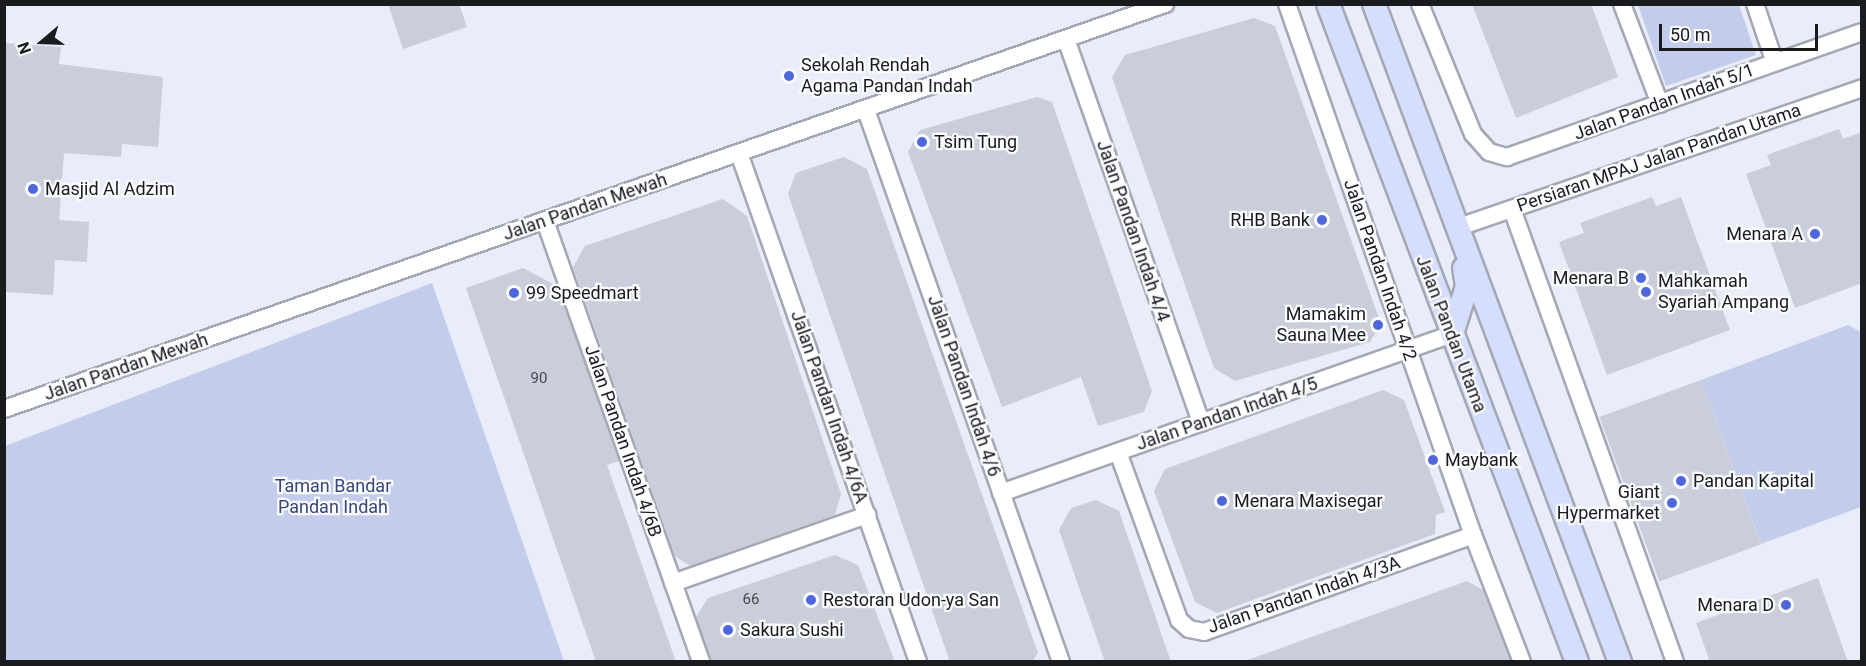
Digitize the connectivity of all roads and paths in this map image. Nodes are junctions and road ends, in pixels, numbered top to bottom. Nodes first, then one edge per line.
1 (1165, 4) edge
2 (1287, 4) edge
3 (1328, 4) edge
4 (1374, 4) edge
5 (1420, 4) edge
6 (1622, 4) edge
7 (1755, 4) edge
8 (1862, 32) edge
9 (1066, 39) junction
10 (1775, 63) junction
11 (1862, 87) edge
12 (1660, 104) junction
13 (866, 110) junction
14 (739, 153) junction
15 (1512, 209) junction
16 (545, 220) junction
17 (1456, 228) junction
18 (1452, 334) junction
19 (1408, 350) junction
20 (4, 409) edge
21 (1201, 423) junction
22 (1118, 452) junction
23 (1001, 493) junction
24 (867, 515) junction
25 (1473, 535) junction
26 (673, 583) junction
27 (701, 662) edge
28 (918, 662) edge
29 (1061, 662) edge
30 (1522, 662) edge
31 (1577, 662) edge
32 (1620, 662) edge
33 (1675, 662) edge

1 - 9 street, Jalan Pandan Mewah
2 - 19 street, Jalan Pandan Indah 4/2
3 - 18 main road, Jalan Pandan Utama
4 - 17 main road
5 - 12 street, Jalan Pandan Indah 5/1
6 - 12 street
7 - 10 street
8 - 10 street, Jalan Pandan Indah 5/1
9 - 13 street, Jalan Pandan Mewah
9 - 21 street, Jalan Pandan Indah 4/4
10 - 12 street, Jalan Pandan Indah 5/1
11 - 15 street, Persiaran MPAJ Jalan Pandan Utama
13 - 14 street, Jalan Pandan Mewah
13 - 23 street, Jalan Pandan Indah 4/6
14 - 16 street, Jalan Pandan Mewah
14 - 24 street, Jalan Pandan Indah 4/6A
15 - 17 street, Persiaran MPAJ Jalan Pandan Utama
15 - 33 street
16 - 20 street, Jalan Pandan Mewah
16 - 26 street, Jalan Pandan Indah 4/6B
17 - 18 main road
17 - 32 main road
18 - 19 street, Jalan Pandan Indah 4/5
18 - 31 main road, Jalan Pandan Utama
19 - 21 street, Jalan Pandan Indah 4/5
19 - 25 street, Jalan Pandan Indah 4/2
21 - 22 street, Jalan Pandan Indah 4/5
22 - 23 street, Jalan Pandan Indah 4/5
22 - 25 street, Jalan Pandan Indah 4/3A
23 - 29 street, Jalan Pandan Indah 4/6
24 - 26 street
24 - 28 street, Jalan Pandan Indah 4/6A
25 - 30 street
26 - 27 street, Jalan Pandan Indah 4/6B

